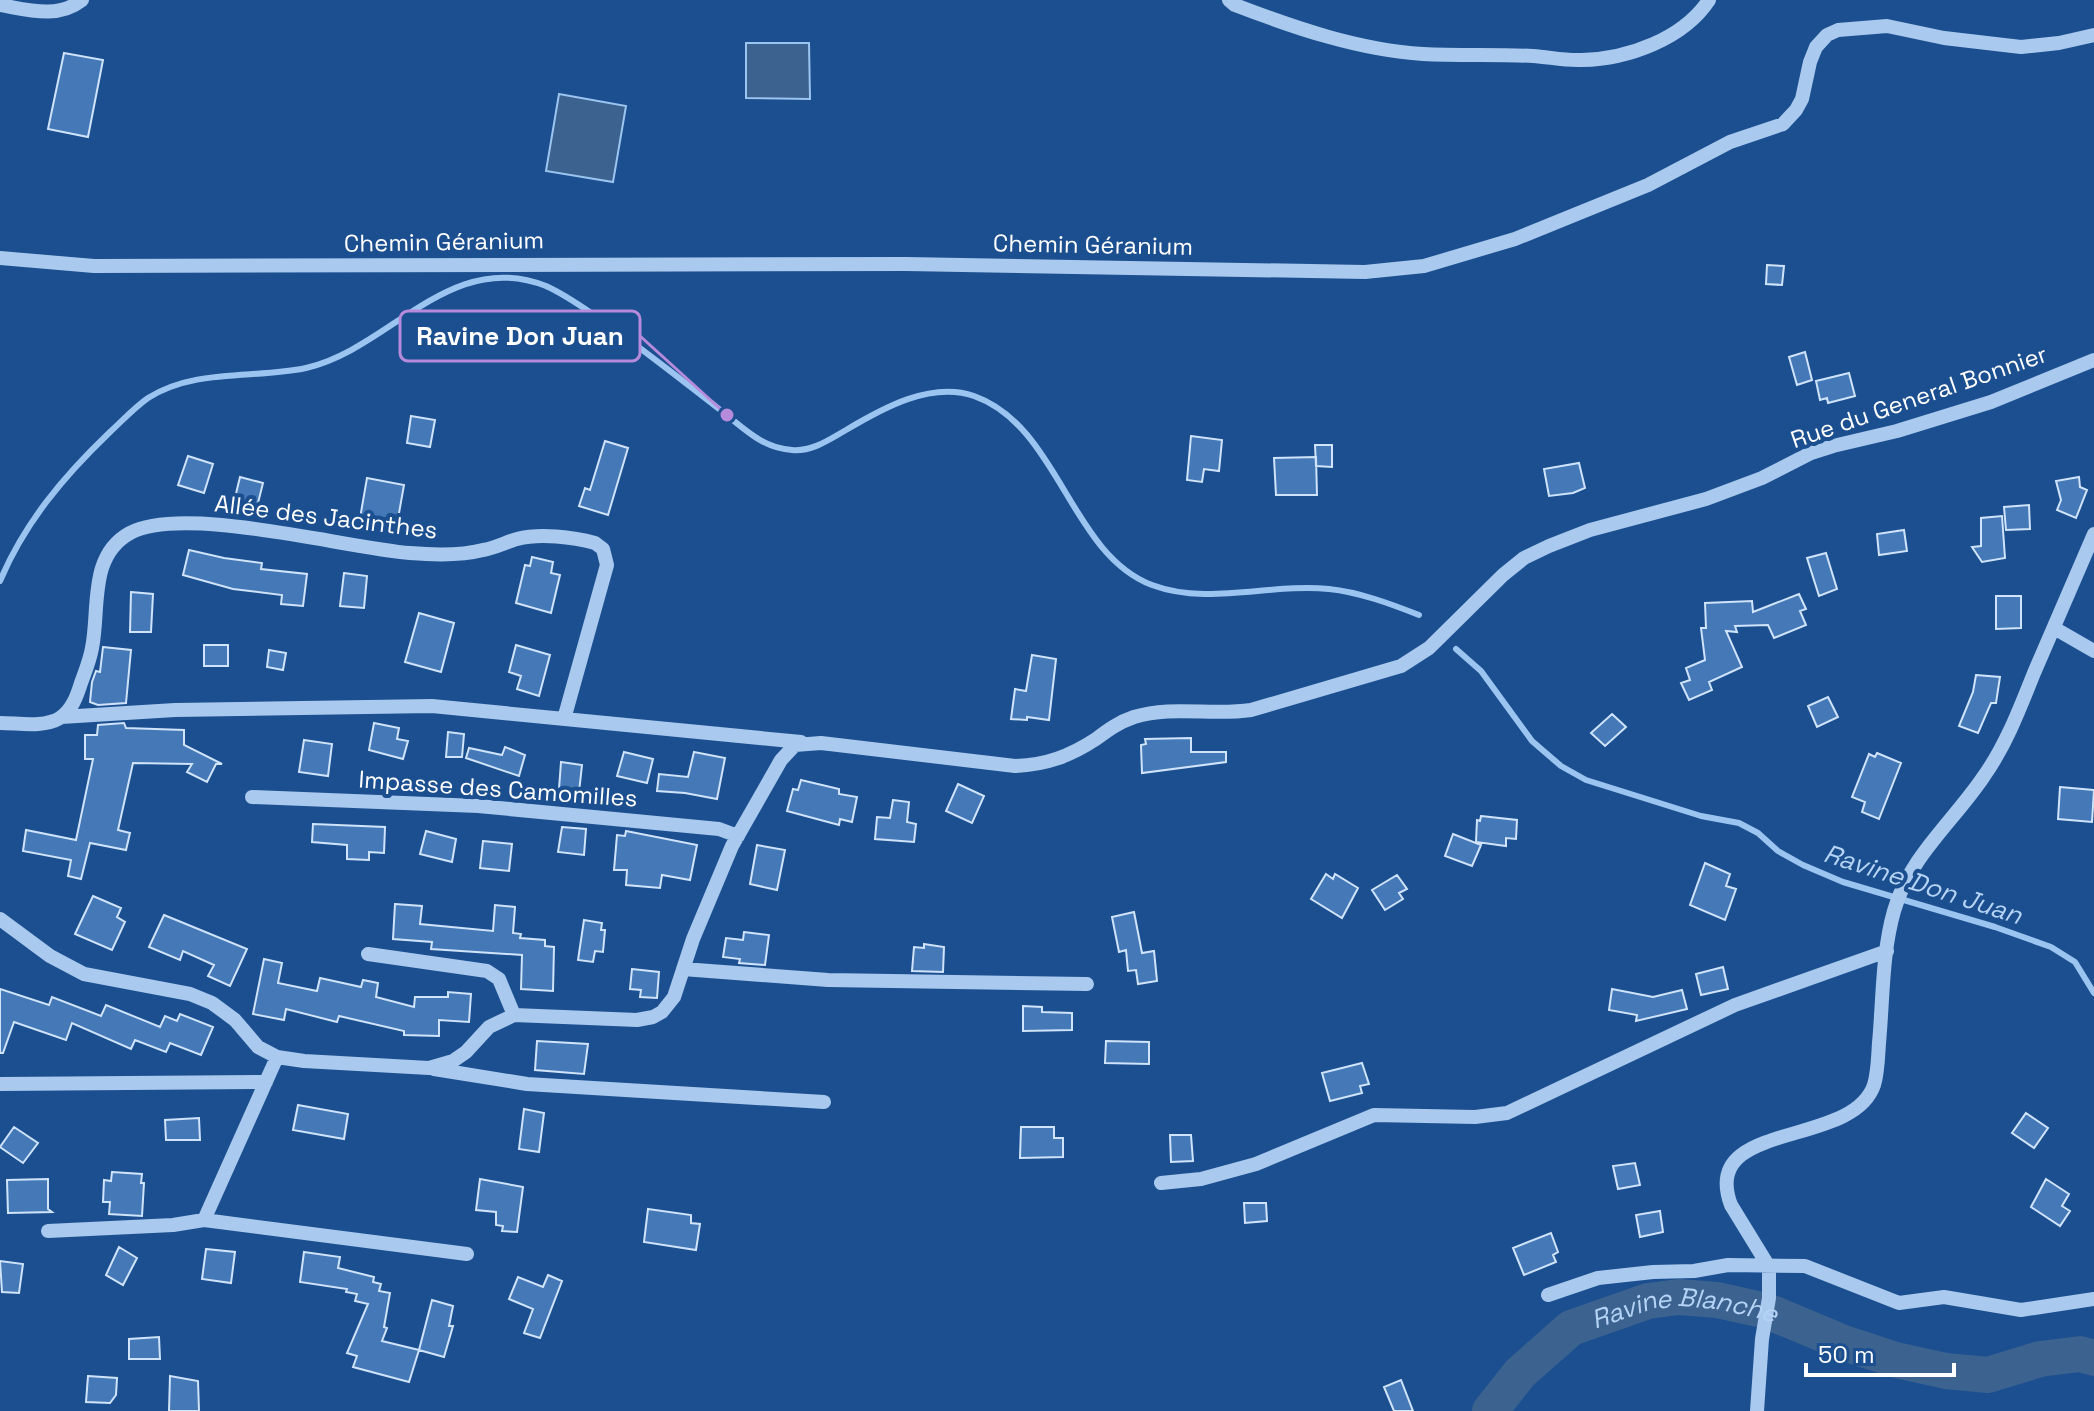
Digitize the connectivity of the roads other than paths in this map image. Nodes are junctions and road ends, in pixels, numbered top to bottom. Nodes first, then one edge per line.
1 (82, 0) edge
2 (1229, 0) edge
3 (1709, 0) edge
4 (0, 5) edge
5 (2094, 35) edge
6 (0, 258) edge
7 (2094, 360) edge
8 (2094, 534) edge
9 (2087, 570) edge
10 (2054, 628) junction
11 (2094, 651) edge
12 (61, 717) junction
13 (564, 719) junction
14 (0, 723) edge
15 (805, 743) junction
16 (252, 797) dead end
17 (738, 836) junction
18 (0, 919) edge
19 (1887, 951) junction
20 (368, 954) dead end
21 (683, 969) junction
22 (1087, 984) dead end
23 (514, 1015) junction
24 (277, 1057) junction
25 (429, 1068) junction
26 (266, 1082) junction
27 (0, 1084) edge
28 (824, 1102) dead end
29 (1161, 1183) dead end
30 (204, 1220) junction
31 (48, 1231) dead end
32 (467, 1254) dead end
33 (1769, 1267) junction
34 (1548, 1295) dead end
35 (2094, 1299) edge
36 (1757, 1411) edge

1 - 4 street
2 - 3 street
5 - 6 street, Chemin Géranium
7 - 15 street, Rue du General Bonnier
8 - 9 street
9 - 10 street
10 - 11 street
10 - 19 street
12 - 13 street
12 - 13 street, Allée des Jacinthes
12 - 14 street
13 - 15 street
15 - 17 street
16 - 17 street, Impasse des Camomilles
17 - 21 street
18 - 24 street
19 - 29 street
19 - 33 street
20 - 23 street
21 - 22 street
21 - 23 street
23 - 25 street
24 - 25 street
24 - 26 street
25 - 28 street
26 - 27 street
26 - 30 street
30 - 31 street
30 - 32 street
33 - 34 street
33 - 35 street
33 - 36 street

